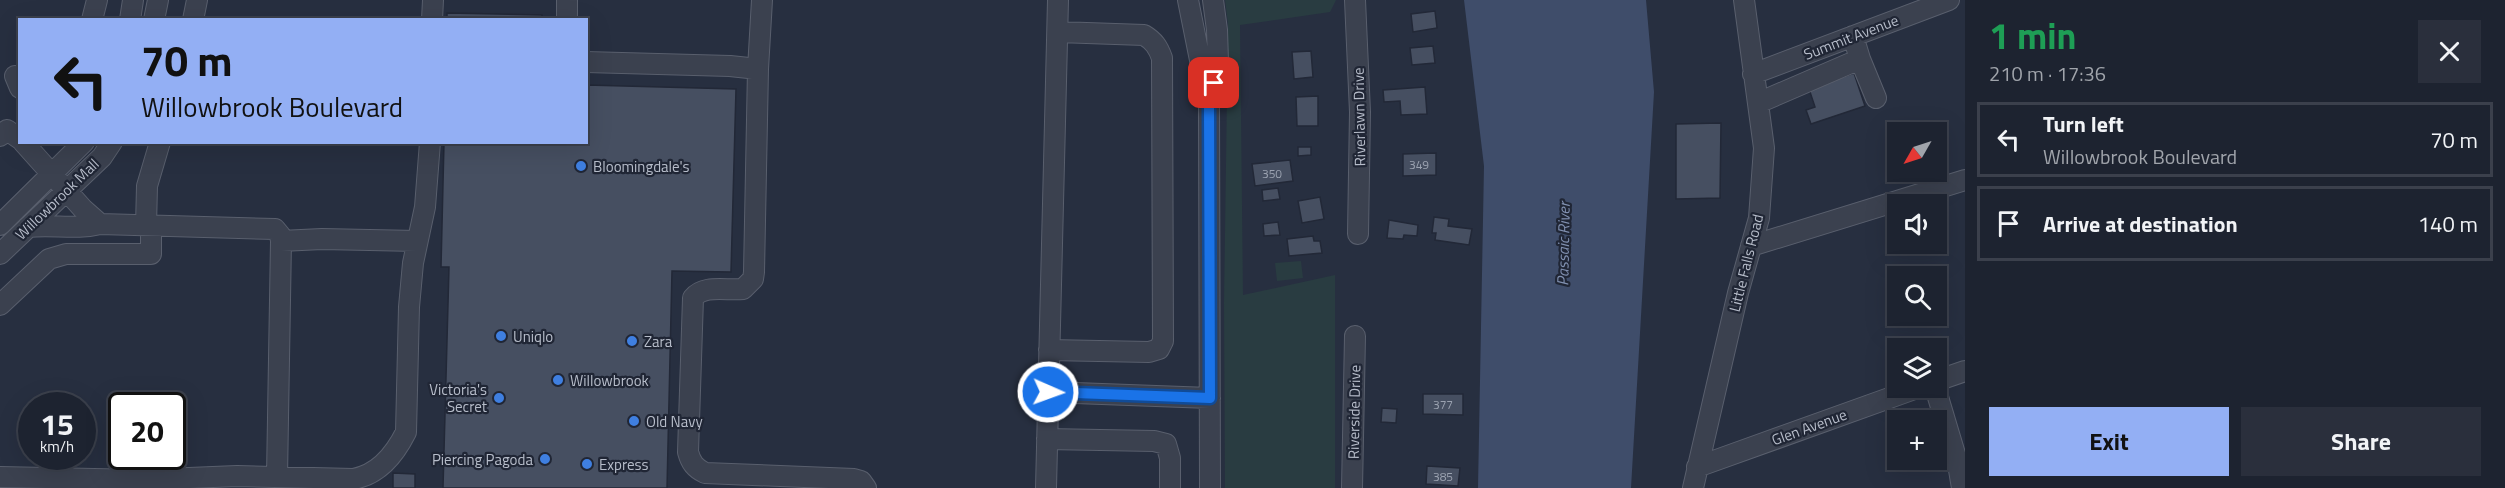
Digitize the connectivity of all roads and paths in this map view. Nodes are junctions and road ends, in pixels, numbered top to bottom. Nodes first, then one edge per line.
1 (97, 0) edge
2 (133, 0) edge
3 (158, 0) edge
4 (197, 0) edge
5 (432, 0) edge
6 (567, 0) edge
7 (762, 0) edge
8 (1059, 0) edge
9 (1188, 0) edge
10 (1213, 0) edge
11 (1355, 0) edge
12 (1744, 0) edge
13 (1949, 0) edge
14 (92, 18) edge
15 (130, 18) edge
16 (154, 18) edge
17 (193, 18) edge
18 (432, 18) edge
19 (567, 18) edge
20 (1058, 32) junction
21 (1852, 36) junction
22 (1860, 59) junction
23 (588, 62) edge
24 (758, 69) junction
25 (1753, 74) junction
26 (1876, 98) dead end
27 (1758, 103) junction
28 (1209, 105) junction
29 (25, 144) edge
30 (82, 144) edge
31 (111, 144) edge
32 (159, 144) edge
33 (430, 144) edge
34 (52, 174) junction
35 (1965, 180) edge
36 (66, 190) junction
37 (100, 224) junction
38 (0, 225) edge
39 (28, 226) junction
40 (148, 226) junction
41 (1358, 234) dead end
42 (281, 241) junction
43 (417, 241) junction
44 (1751, 246) junction
45 (0, 254) edge
46 (0, 306) edge
47 (1355, 336) dead end
48 (1049, 350) junction
49 (1965, 371) edge
50 (1947, 377) edge
51 (1048, 392) junction
52 (1210, 398) junction
53 (1889, 398) edge
54 (1938, 398) edge
55 (1047, 439) junction
56 (1698, 467) junction
57 (0, 477) edge
58 (277, 477) junction
59 (866, 488) edge
60 (1046, 488) edge
61 (1170, 488) edge
62 (1210, 488) edge
63 (1352, 488) edge
64 (1693, 488) edge
65 (1962, 488) edge

1 - 14 street
2 - 15 street
3 - 16 street
4 - 17 street
5 - 18 street
6 - 19 street
7 - 24 street
8 - 20 street
9 - 28 street
10 - 28 street
11 - 41 street, Riverlawn Drive
12 - 25 street, Little Falls Road
13 - 21 street, Summit Avenue
20 - 48 street
20 - 48 street
21 - 22 street
21 - 25 street, Summit Avenue
22 - 26 street
22 - 27 street
23 - 24 street
24 - 59 street
25 - 27 street, Little Falls Road
27 - 44 street, Little Falls Road
28 - 52 street
29 - 34 street
30 - 34 street, Willowbrook Mall
31 - 36 street, Willowbrook Mall
32 - 40 street
33 - 43 street
34 - 36 street
34 - 38 street, Willowbrook Mall
35 - 44 street
36 - 37 street
36 - 39 street, Willowbrook Mall
37 - 39 street
37 - 40 street
39 - 45 street, Willowbrook Mall
40 - 42 street
40 - 46 street
42 - 43 street
42 - 58 street
43 - 58 street
44 - 56 street, Little Falls Road
47 - 63 street, Riverside Drive
48 - 51 street
49 - 50 street
51 - 52 street
51 - 55 street
52 - 62 street
53 - 56 street, Glen Avenue
54 - 65 street
55 - 60 street
55 - 61 street
56 - 64 street, Little Falls Road
57 - 58 street

